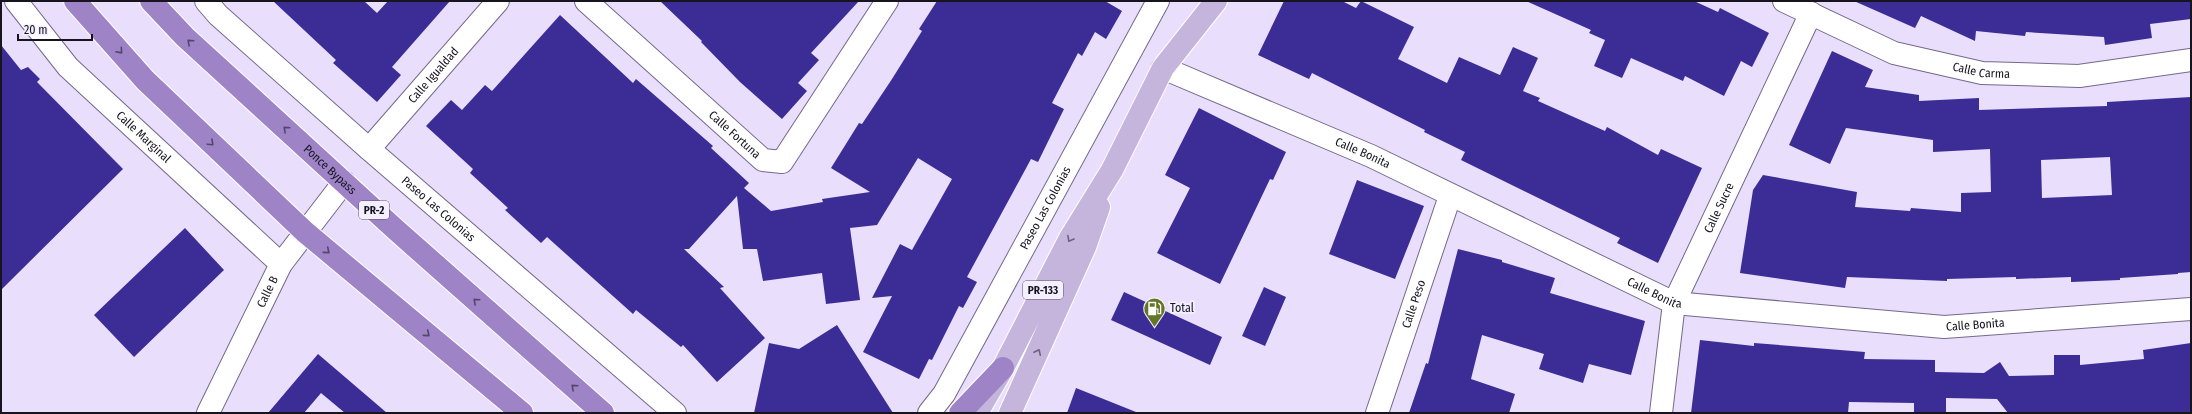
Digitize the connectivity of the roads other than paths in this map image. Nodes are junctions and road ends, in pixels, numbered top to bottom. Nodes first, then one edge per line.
1 (16, 1) edge
2 (75, 1) edge
3 (151, 1) edge
4 (206, 1) edge
5 (498, 1) edge
6 (586, 1) edge
7 (887, 1) edge
8 (1158, 1) edge
9 (1216, 1) edge
10 (1784, 1) edge
11 (1810, 13) junction
12 (2191, 60) edge
13 (1163, 68) junction
14 (369, 149) junction
15 (1112, 170) junction
16 (344, 182) junction
17 (1450, 196) junction
18 (305, 232) junction
19 (281, 264) junction
20 (1674, 302) junction
21 (2191, 309) edge
22 (1003, 368) junction
23 (1026, 378) junction
24 (208, 413) edge
25 (522, 413) edge
26 (603, 413) edge
27 (675, 413) edge
28 (929, 413) edge
29 (960, 413) edge
30 (977, 413) edge
31 (1010, 413) edge
32 (1025, 413) edge
33 (1377, 413) edge
34 (1661, 413) edge

1 - 19 street, Calle Marginal
2 -> 18 highway
16 -> 3 highway, Ponce Bypass / PR-2
4 - 14 street, Paseo Las Colonias
5 - 14 street, Calle Igualdad
6 - 7 street, Calle Fortuna
8 - 28 street, Paseo Las Colonias
9 - 13 main road, PR-133
10 - 11 street, Calle Carma
11 - 12 street, Calle Carma
11 - 20 street, Calle Sucre
13 - 15 main road, PR-133
13 - 17 street, Calle Bonita
14 - 27 street, Paseo Las Colonias
15 -> 22 main road, PR-133
23 -> 15 main road, PR-133
16 - 18 street, Calle B
26 -> 16 highway, Ponce Bypass / PR-2
17 - 20 street, Calle Bonita
17 - 33 street, Calle Peso
18 - 19 street, Calle B
18 -> 25 highway
19 - 24 street, Calle B
20 - 21 street, Calle Bonita
20 - 34 street, Calle Sucre
22 - 29 highway
22 - 30 main road, PR-133
23 - 31 main road, PR-133
23 - 32 main road

